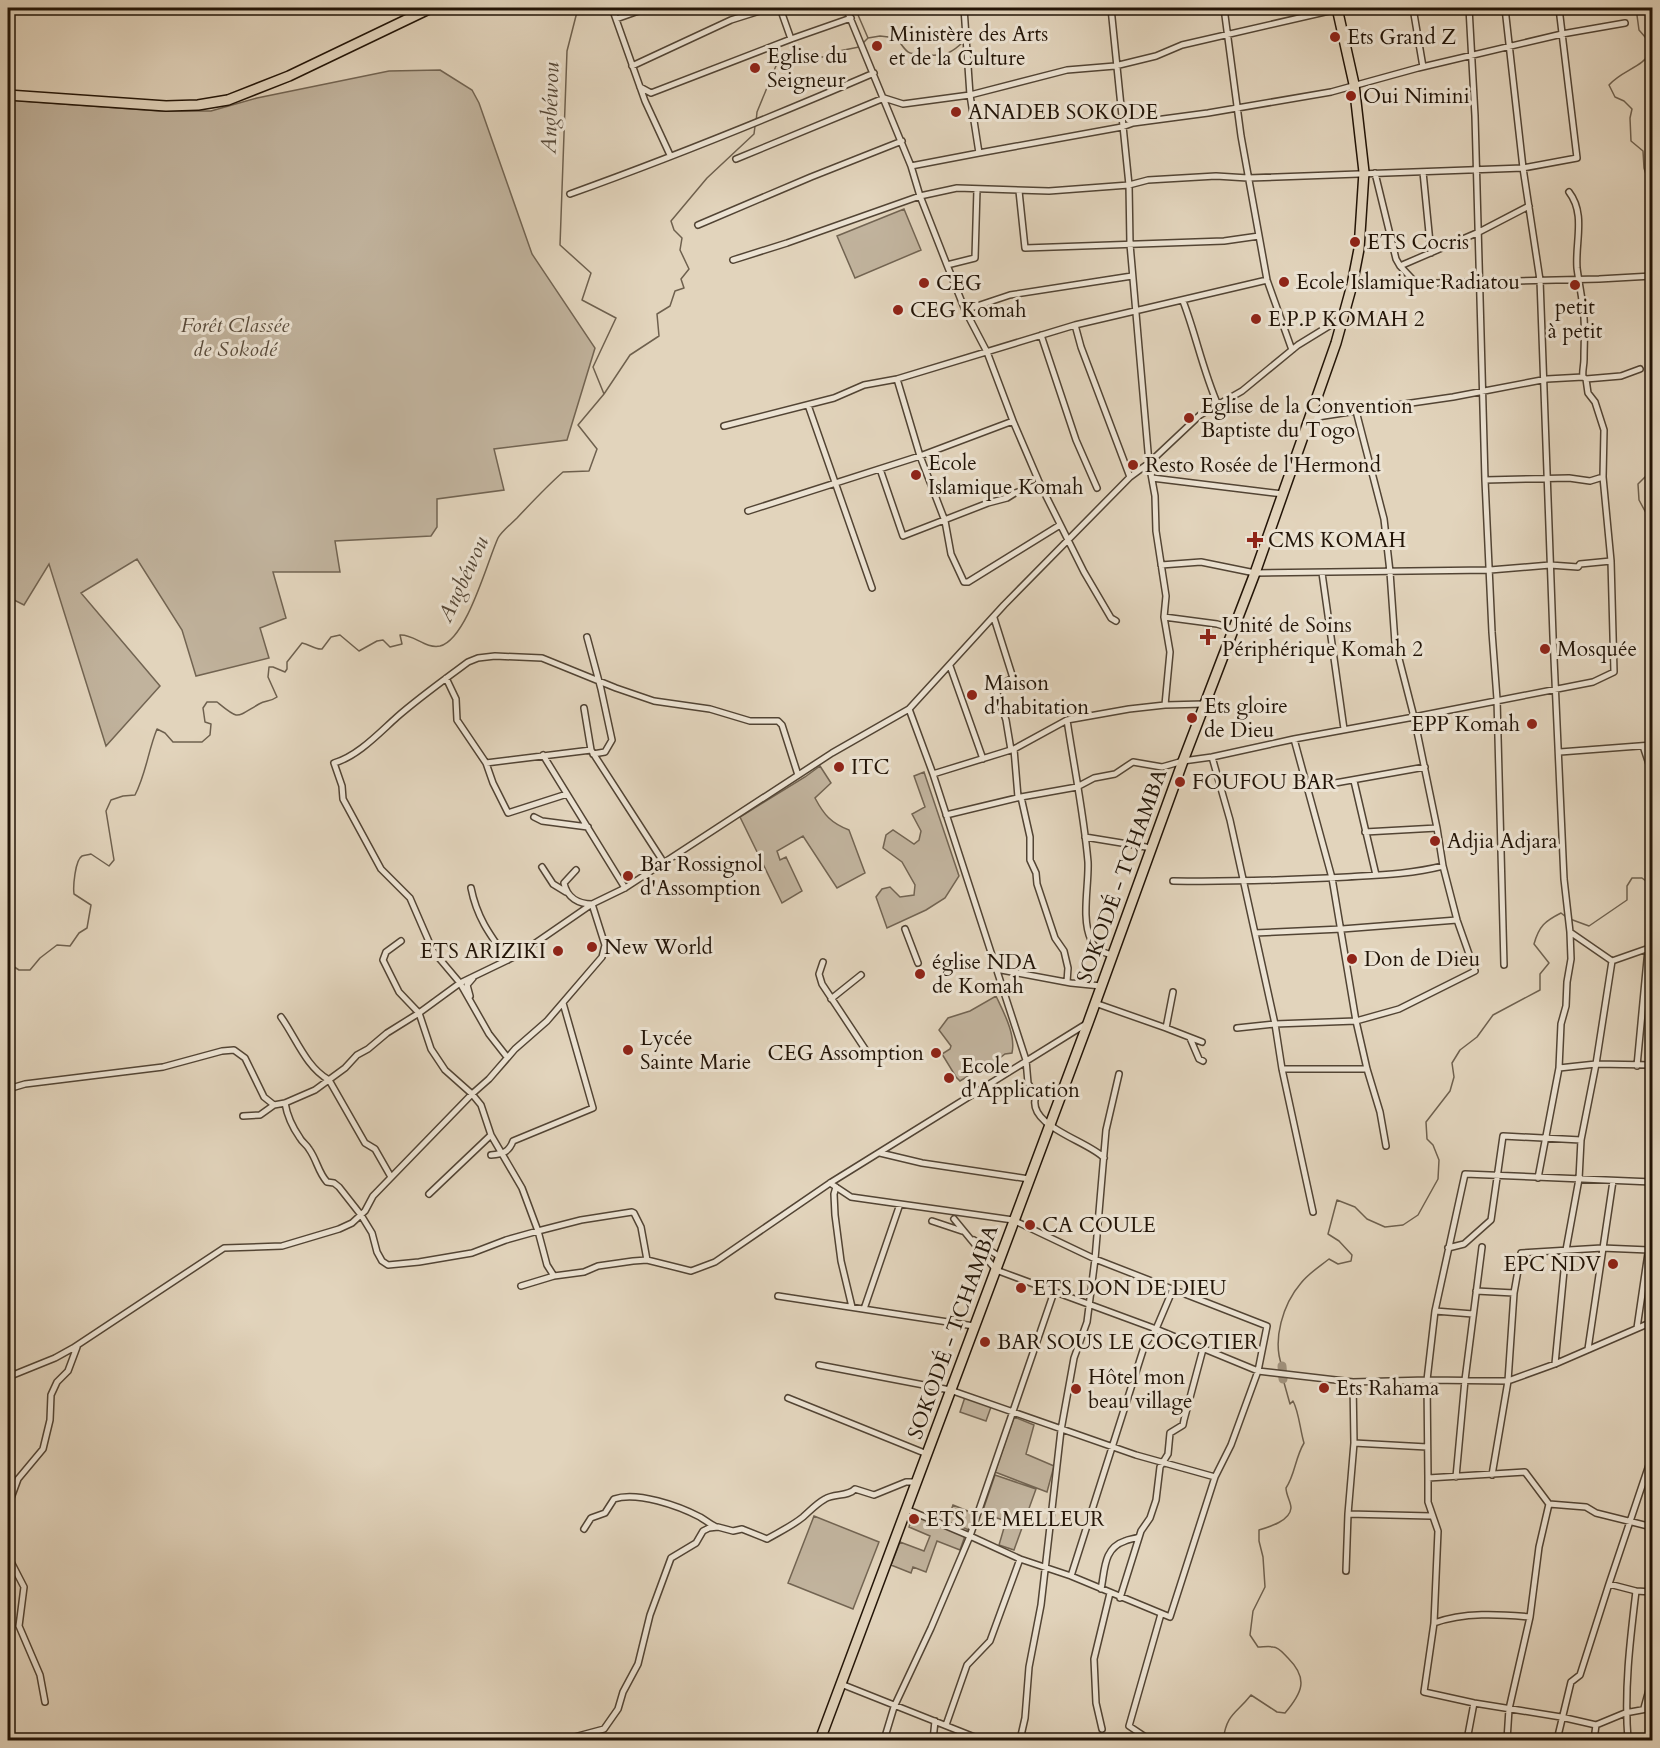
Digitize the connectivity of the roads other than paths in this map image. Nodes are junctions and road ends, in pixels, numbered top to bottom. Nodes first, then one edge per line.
1 (431, 8) edge
2 (612, 8) edge
3 (647, 8) edge
4 (769, 8) edge
5 (780, 8) edge
6 (846, 8) edge
7 (964, 8) edge
8 (1111, 8) edge
9 (1224, 8) edge
10 (1337, 8) edge
11 (1353, 8) edge
12 (1413, 8) edge
13 (1469, 8) edge
14 (1505, 8) edge
15 (1559, 8) edge
16 (851, 18) junction
17 (616, 19) junction
18 (1625, 23) dead end
19 (1227, 34) junction
20 (1562, 34) junction
21 (791, 39) junction
22 (1511, 47) junction
23 (1471, 57) junction
24 (632, 66) junction
25 (1115, 66) junction
26 (1423, 67) junction
27 (874, 73) junction
28 (1354, 84) junction
29 (640, 87) junction
30 (651, 93) junction
31 (8, 94) edge
32 (970, 95) junction
33 (884, 98) junction
34 (645, 101) junction
35 (1237, 108) junction
36 (1122, 127) junction
37 (902, 141) junction
38 (979, 153) junction
39 (670, 155) junction
40 (736, 159) dead end
41 (911, 166) junction
42 (1523, 168) junction
43 (1476, 170) junction
44 (1364, 172) junction
45 (1423, 172) junction
46 (1375, 173) junction
47 (1248, 178) junction
48 (1129, 185) junction
49 (976, 189) junction
50 (1019, 191) junction
51 (1569, 192) dead end
52 (570, 194) dead end
53 (920, 196) junction
54 (1529, 206) junction
55 (698, 225) dead end
56 (1479, 232) junction
57 (1259, 236) junction
58 (1130, 244) junction
59 (1431, 253) junction
60 (733, 260) dead end
61 (947, 266) junction
62 (1400, 266) junction
63 (1132, 276) junction
64 (1653, 276) edge
65 (1267, 280) junction
66 (1540, 280) junction
67 (1580, 280) junction
68 (1480, 281) junction
69 (1416, 283) junction
70 (1352, 285) junction
71 (1183, 301) junction
72 (965, 310) junction
73 (1135, 310) junction
74 (1344, 317) junction
75 (1075, 325) junction
76 (1041, 335) junction
77 (1292, 350) junction
78 (987, 352) junction
79 (1640, 369) dead end
80 (1585, 378) junction
81 (897, 379) junction
82 (1543, 380) junction
83 (1483, 391) junction
84 (808, 405) junction
85 (1218, 405) junction
86 (1356, 411) junction
87 (1311, 418) junction
88 (1013, 421) junction
89 (724, 426) dead end
90 (920, 456) junction
91 (1149, 463) junction
92 (880, 469) junction
93 (1130, 477) junction
94 (1603, 477) junction
95 (1152, 478) junction
96 (1547, 478) junction
97 (1485, 480) junction
98 (836, 483) junction
99 (1041, 484) junction
100 (1097, 488) dead end
101 (1283, 494) junction
102 (748, 511) dead end
103 (945, 521) junction
104 (1060, 525) junction
105 (1067, 540) junction
106 (1611, 561) junction
107 (1161, 565) junction
108 (1550, 565) junction
109 (1490, 570) junction
110 (1390, 572) junction
111 (1255, 573) junction
112 (1322, 573) junction
113 (873, 588) dead end
114 (994, 618) junction
115 (1164, 618) junction
116 (1116, 621) dead end
117 (1233, 629) junction
118 (587, 637) dead end
119 (950, 666) junction
120 (446, 678) junction
121 (599, 681) junction
122 (1557, 688) junction
123 (1497, 699) junction
124 (1204, 704) junction
125 (1165, 705) junction
126 (584, 708) dead end
127 (909, 709) junction
128 (1414, 717) junction
129 (1067, 720) junction
130 (1344, 729) junction
131 (1294, 739) junction
132 (1653, 745) edge
133 (1643, 746) junction
134 (1012, 750) junction
135 (592, 752) junction
136 (1560, 752) junction
137 (543, 755) junction
138 (1212, 757) junction
139 (983, 759) junction
140 (1183, 761) junction
141 (486, 763) junction
142 (1425, 767) junction
143 (1653, 773) edge
144 (933, 774) junction
145 (798, 776) junction
146 (1354, 781) junction
147 (1077, 787) junction
148 (1307, 788) junction
149 (567, 794) junction
150 (1019, 797) junction
151 (946, 815) junction
152 (534, 817) dead end
153 (588, 827) junction
154 (1437, 828) junction
155 (1365, 832) junction
156 (1085, 837) junction
157 (1146, 847) dead end
158 (664, 863) junction
159 (1443, 866) junction
160 (542, 867) dead end
161 (576, 870) dead end
162 (1376, 875) junction
163 (1332, 878) junction
164 (1173, 881) dead end
165 (1243, 882) junction
166 (471, 888) dead end
167 (625, 888) junction
168 (568, 892) junction
169 (592, 904) junction
170 (1457, 920) junction
171 (905, 929) dead end
172 (1342, 929) junction
173 (1570, 929) junction
174 (1255, 933) junction
175 (401, 941) dead end
176 (1650, 948) edge
177 (1112, 955) junction
178 (508, 960) junction
179 (1612, 961) junction
180 (823, 962) dead end
181 (918, 963) dead end
182 (1504, 965) dead end
183 (996, 969) junction
184 (861, 975) dead end
185 (474, 976) junction
186 (1067, 982) junction
187 (460, 983) junction
188 (1101, 987) junction
189 (1173, 992) dead end
190 (831, 999) junction
191 (563, 1003) junction
192 (1095, 1003) junction
193 (475, 1009) junction
194 (419, 1013) junction
195 (281, 1017) dead end
196 (1356, 1021) junction
197 (1088, 1023) junction
198 (1275, 1024) junction
199 (1166, 1028) junction
200 (1237, 1028) dead end
201 (1190, 1038) junction
202 (1202, 1042) dead end
203 (868, 1055) dead end
204 (507, 1057) junction
205 (1026, 1060) junction
206 (1203, 1061) dead end
207 (1596, 1064) junction
208 (1653, 1065) edge
209 (1638, 1066) junction
210 (1559, 1068) junction
211 (1282, 1069) junction
212 (1367, 1069) junction
213 (1119, 1074) dead end
214 (329, 1080) junction
215 (8, 1089) edge
216 (472, 1094) junction
217 (285, 1103) junction
218 (274, 1105) junction
219 (243, 1116) dead end
220 (1049, 1125) junction
221 (491, 1135) junction
222 (1545, 1138) junction
223 (1581, 1140) junction
224 (1386, 1146) dead end
225 (880, 1153) junction
226 (502, 1154) junction
227 (491, 1155) dead end
228 (1104, 1158) junction
229 (1498, 1176) junction
230 (391, 1177) junction
231 (1538, 1178) junction
232 (1029, 1179) junction
233 (1579, 1179) junction
234 (1613, 1181) junction
235 (1653, 1182) edge
236 (830, 1183) junction
237 (836, 1187) junction
238 (429, 1194) dead end
239 (900, 1204) junction
240 (958, 1212) junction
241 (1313, 1212) dead end
242 (361, 1215) junction
243 (954, 1219) junction
244 (1013, 1220) junction
245 (932, 1221) dead end
246 (948, 1224) junction
247 (1653, 1226) edge
248 (538, 1231) junction
249 (964, 1232) junction
250 (1482, 1247) dead end
251 (1448, 1248) junction
252 (1602, 1248) junction
253 (1566, 1250) junction
254 (1649, 1250) junction
255 (1000, 1257) junction
256 (1095, 1259) junction
257 (647, 1260) junction
258 (996, 1270) junction
259 (554, 1276) junction
260 (521, 1286) dead end
261 (1173, 1289) junction
262 (1054, 1292) junction
263 (1476, 1292) junction
264 (1514, 1293) junction
265 (778, 1296) dead end
266 (1089, 1305) junction
267 (852, 1308) junction
268 (864, 1309) junction
269 (1435, 1311) junction
270 (1473, 1314) junction
271 (1653, 1322) edge
272 (974, 1326) junction
273 (1636, 1328) junction
274 (1156, 1329) junction
275 (77, 1345) junction
276 (1203, 1349) junction
277 (1588, 1349) junction
278 (1555, 1364) junction
279 (819, 1365) dead end
280 (1258, 1371) junction
281 (8, 1377) edge
282 (1427, 1380) junction
283 (1465, 1380) junction
284 (1508, 1381) junction
285 (1353, 1382) junction
286 (950, 1390) junction
287 (788, 1398) dead end
288 (1012, 1412) junction
289 (1061, 1430) junction
290 (1354, 1443) junction
291 (1113, 1446) junction
292 (1427, 1447) junction
293 (927, 1454) junction
294 (1653, 1456) edge
295 (1161, 1462) junction
296 (1492, 1475) junction
297 (1215, 1477) junction
298 (1456, 1477) junction
299 (1428, 1478) junction
300 (915, 1482) junction
301 (1549, 1504) junction
302 (906, 1509) junction
303 (1348, 1514) junction
304 (1431, 1516) junction
305 (1629, 1521) junction
306 (1653, 1527) edge
307 (717, 1528) junction
308 (584, 1529) dead end
309 (970, 1536) junction
310 (1139, 1537) junction
311 (8, 1556) edge
312 (1020, 1559) junction
313 (1045, 1566) junction
314 (1346, 1570) dead end
315 (1071, 1576) junction
316 (1609, 1584) junction
317 (1101, 1589) junction
318 (1636, 1591) junction
319 (1653, 1592) edge
320 (1110, 1593) junction
321 (1120, 1598) junction
322 (1161, 1614) junction
323 (1530, 1617) junction
324 (1434, 1623) junction
325 (1653, 1679) edge
326 (841, 1684) junction
327 (45, 1702) dead end
328 (1474, 1703) junction
329 (894, 1707) junction
330 (1509, 1708) junction
331 (1644, 1708) junction
332 (1653, 1708) edge
333 (1625, 1713) junction
334 (1561, 1717) junction
335 (935, 1721) junction
336 (946, 1725) junction
337 (1596, 1725) junction
338 (1102, 1729) dead end
339 (563, 1740) edge
340 (820, 1740) edge
341 (884, 1740) edge
342 (933, 1740) edge
343 (982, 1740) edge
344 (1020, 1740) edge
345 (1150, 1740) edge
346 (1467, 1740) edge
347 (1507, 1740) edge
348 (1557, 1740) edge
349 (1594, 1740) edge
350 (1628, 1740) edge

1 - 31 main road
2 - 17 street
3 - 17 street
4 - 24 street
5 - 21 street
6 - 16 street
7 - 32 street
8 - 25 street
9 - 19 street
10 - 11 street
10 - 19 street
10 - 28 main road, SOKODÉ - TCHAMBA
12 - 26 street
13 - 23 street
14 - 22 street
15 - 20 street
16 - 21 street
16 - 27 street
17 - 24 street
18 - 20 street
19 - 25 street
19 - 35 street
20 - 22 street
20 - 42 street
21 - 30 street
22 - 23 street
22 - 42 street
23 - 26 street
23 - 43 street
24 - 29 street
25 - 32 street
25 - 36 street
26 - 28 street
27 - 33 street
27 - 39 street
28 - 35 street
28 - 44 main road, SOKODÉ - TCHAMBA
29 - 30 street
29 - 34 street
30 - 34 street
32 - 33 street
32 - 38 street
33 - 37 street
33 - 40 street
34 - 39 street
35 - 36 street
35 - 47 street
36 - 38 street
36 - 48 street
37 - 41 street
37 - 55 street
38 - 41 street
39 - 52 street
41 - 53 street
42 - 43 street
42 - 54 street
43 - 45 street
43 - 56 street
44 - 46 street
44 - 47 street
44 - 70 main road, SOKODÉ - TCHAMBA
45 - 46 street
45 - 59 street
46 - 62 street
47 - 48 street
47 - 57 street
48 - 50 street
48 - 58 street
49 - 50 street
49 - 53 street
49 - 61 street
50 - 58 street
51 - 67 street
53 - 60 street
53 - 61 street
54 - 56 street
54 - 66 street
56 - 59 street
56 - 68 street
57 - 58 street
57 - 65 street
58 - 63 street
59 - 62 street
61 - 72 street
62 - 69 street
63 - 72 street
63 - 73 street
64 - 67 street
65 - 71 street
65 - 77 street
66 - 67 street
66 - 68 street
66 - 82 street
67 - 80 street
68 - 69 street
68 - 83 street
69 - 70 street
70 - 74 main road, SOKODÉ - TCHAMBA
71 - 73 street
71 - 85 street
72 - 78 street
73 - 75 street
73 - 91 street
74 - 77 street
74 - 87 main road, SOKODÉ - TCHAMBA
75 - 76 street
75 - 93 street
76 - 78 street
76 - 100 street
77 - 85 street
78 - 81 street
78 - 88 street
79 - 80 street
80 - 82 street
80 - 94 street
81 - 84 street
81 - 90 street
82 - 83 street
82 - 96 street
83 - 86 street
83 - 97 street
84 - 89 street
84 - 98 street
85 - 91 street
86 - 87 street
86 - 110 street
87 - 101 main road, SOKODÉ - TCHAMBA
88 - 90 street
88 - 99 street
90 - 92 street
90 - 103 street
91 - 93 street
91 - 95 street
92 - 98 street
92 - 103 street
93 - 105 street
94 - 96 street
94 - 106 street
95 - 101 street
95 - 107 street
96 - 97 street
96 - 108 street
97 - 109 street
98 - 102 street
98 - 113 street
99 - 103 street
99 - 104 street
101 - 111 main road, SOKODÉ - TCHAMBA
103 - 104 street
104 - 105 street
105 - 114 street
105 - 116 street
106 - 108 street
106 - 122 street
107 - 111 street
107 - 115 street
108 - 109 street
108 - 122 street
109 - 110 street
109 - 123 street
110 - 112 street
110 - 128 street
111 - 112 street
111 - 117 main road, SOKODÉ - TCHAMBA
112 - 130 street
114 - 119 street
114 - 134 street
115 - 117 street
115 - 125 street
117 - 124 main road, SOKODÉ - TCHAMBA
118 - 121 street
119 - 127 street
119 - 139 street
120 - 121 street
120 - 141 street
120 - 187 street
121 - 135 street
121 - 145 street
122 - 123 street
122 - 136 street
123 - 128 street
123 - 182 street
124 - 125 street
124 - 140 main road, SOKODÉ - TCHAMBA
125 - 129 street
126 - 135 street
127 - 144 street
127 - 145 street
128 - 130 street
128 - 142 street
129 - 134 street
129 - 147 street
130 - 131 street
131 - 138 street
131 - 148 street
132 - 133 street
133 - 136 street
133 - 143 street
134 - 139 street
134 - 150 street
135 - 137 street
135 - 158 street
136 - 173 street
137 - 141 street
137 - 149 street
138 - 140 street
138 - 165 street
139 - 144 street
140 - 147 street
140 - 177 main road, SOKODÉ - TCHAMBA
141 - 149 street
142 - 146 street
142 - 154 street
144 - 151 street
145 - 158 street
146 - 148 street
146 - 155 street
147 - 150 street
147 - 156 street
148 - 163 street
149 - 153 street
150 - 151 street
150 - 186 street
151 - 183 street
152 - 153 street
153 - 167 street
154 - 155 street
154 - 159 street
155 - 162 street
156 - 157 street
156 - 177 street
158 - 167 street
159 - 162 street
159 - 170 street
160 - 168 street
161 - 168 street
162 - 163 street
163 - 165 street
163 - 172 street
164 - 165 street
165 - 174 street
166 - 178 street
167 - 169 street
168 - 169 street
169 - 178 street
169 - 191 street
170 - 172 street
170 - 196 street
171 - 181 street
172 - 174 street
172 - 196 street
173 - 179 street
173 - 210 street
174 - 198 street
175 - 194 street
176 - 179 street
176 - 209 street
177 - 188 main road, SOKODÉ - TCHAMBA
178 - 185 street
179 - 207 street
180 - 190 street
183 - 186 street
183 - 205 street
184 - 190 street
185 - 187 street
185 - 193 street
186 - 188 street
187 - 193 street
187 - 194 street
188 - 192 main road, SOKODÉ - TCHAMBA
189 - 199 street
190 - 203 street
191 - 204 street
191 - 226 street
192 - 197 main road, SOKODÉ - TCHAMBA
192 - 199 street
193 - 204 street
194 - 214 street
194 - 216 street
195 - 214 street
196 - 198 street
196 - 212 street
197 - 205 street
197 - 220 main road, SOKODÉ - TCHAMBA
198 - 200 street
198 - 211 street
199 - 201 street
201 - 202 street
201 - 206 street
204 - 216 street
205 - 220 street
205 - 225 street
207 - 209 street
207 - 210 street
207 - 223 street
208 - 209 street
210 - 222 street
211 - 212 street
211 - 241 street
212 - 224 street
213 - 228 street
214 - 217 street
214 - 230 street
215 - 218 street
216 - 221 street
216 - 230 street
217 - 218 street
217 - 242 street
218 - 219 street
220 - 228 street
220 - 232 main road, SOKODÉ - TCHAMBA
221 - 226 street
221 - 238 street
222 - 223 street
222 - 229 street
222 - 231 street
223 - 233 street
225 - 232 street
225 - 236 street
226 - 227 street
226 - 248 street
228 - 256 street
229 - 231 street
229 - 251 street
229 - 251 street
230 - 242 street
231 - 233 street
232 - 244 main road, SOKODÉ - TCHAMBA
233 - 234 street
233 - 253 street
234 - 235 street
234 - 252 street
236 - 237 street
236 - 257 street
237 - 239 street
237 - 267 street
239 - 240 street
239 - 268 street
240 - 243 street
240 - 244 street
242 - 248 street
242 - 275 street
243 - 246 street
243 - 249 street
244 - 255 main road, SOKODÉ - TCHAMBA
244 - 256 street
245 - 246 street
246 - 249 street
247 - 254 street
248 - 257 street
248 - 259 street
249 - 255 street
249 - 258 street
250 - 263 street
251 - 269 street
252 - 253 street
252 - 254 street
252 - 277 street
253 - 264 street
253 - 278 street
254 - 273 street
255 - 258 main road, SOKODÉ - TCHAMBA
256 - 261 street
256 - 266 street
257 - 259 street
258 - 262 street
258 - 272 main road, SOKODÉ - TCHAMBA
259 - 260 street
261 - 274 street
261 - 280 street
262 - 266 street
262 - 288 street
263 - 264 street
263 - 270 street
264 - 284 street
265 - 267 street
266 - 274 street
266 - 289 street
267 - 268 street
268 - 272 street
269 - 270 street
269 - 282 street
270 - 283 street
271 - 273 street
272 - 286 main road, SOKODÉ - TCHAMBA
273 - 277 street
274 - 276 street
274 - 291 street
275 - 281 street
275 - 311 street
276 - 280 street
276 - 295 street
277 - 278 street
278 - 284 street
279 - 286 street
280 - 285 street
280 - 297 street
282 - 283 street
282 - 285 street
282 - 292 street
283 - 284 street
283 - 298 street
284 - 296 street
285 - 290 street
286 - 288 street
286 - 293 main road, SOKODÉ - TCHAMBA
287 - 293 street
288 - 289 street
288 - 309 street
289 - 291 street
289 - 313 street
290 - 292 street
290 - 303 street
291 - 295 street
291 - 315 street
292 - 299 street
293 - 300 main road, SOKODÉ - TCHAMBA
294 - 305 street
295 - 297 street
295 - 310 street
296 - 298 street
296 - 301 street
297 - 322 street
298 - 299 street
299 - 304 street
300 - 302 main road, SOKODÉ - TCHAMBA
300 - 307 street
301 - 305 street
301 - 323 street
302 - 309 street
302 - 326 main road, SOKODÉ - TCHAMBA
303 - 304 street
303 - 314 street
304 - 324 street
305 - 306 street
305 - 316 street
307 - 308 street
307 - 339 street
309 - 312 street
309 - 329 street
310 - 317 street
310 - 321 street
311 - 327 street
312 - 313 street
312 - 336 street
313 - 315 street
313 - 344 street
315 - 317 street
316 - 318 street
316 - 334 street
317 - 320 street
318 - 319 street
318 - 333 street
320 - 321 street
320 - 338 street
321 - 322 street
322 - 345 street
323 - 324 street
323 - 330 street
324 - 328 street
325 - 331 street
326 - 329 street
326 - 340 main road, SOKODÉ - TCHAMBA
328 - 330 street
328 - 346 street
329 - 335 street
329 - 341 street
330 - 334 street
330 - 347 street
331 - 332 street
331 - 333 street
333 - 337 street
333 - 350 street
334 - 337 street
334 - 348 street
335 - 336 street
335 - 342 street
336 - 343 street
337 - 349 street

